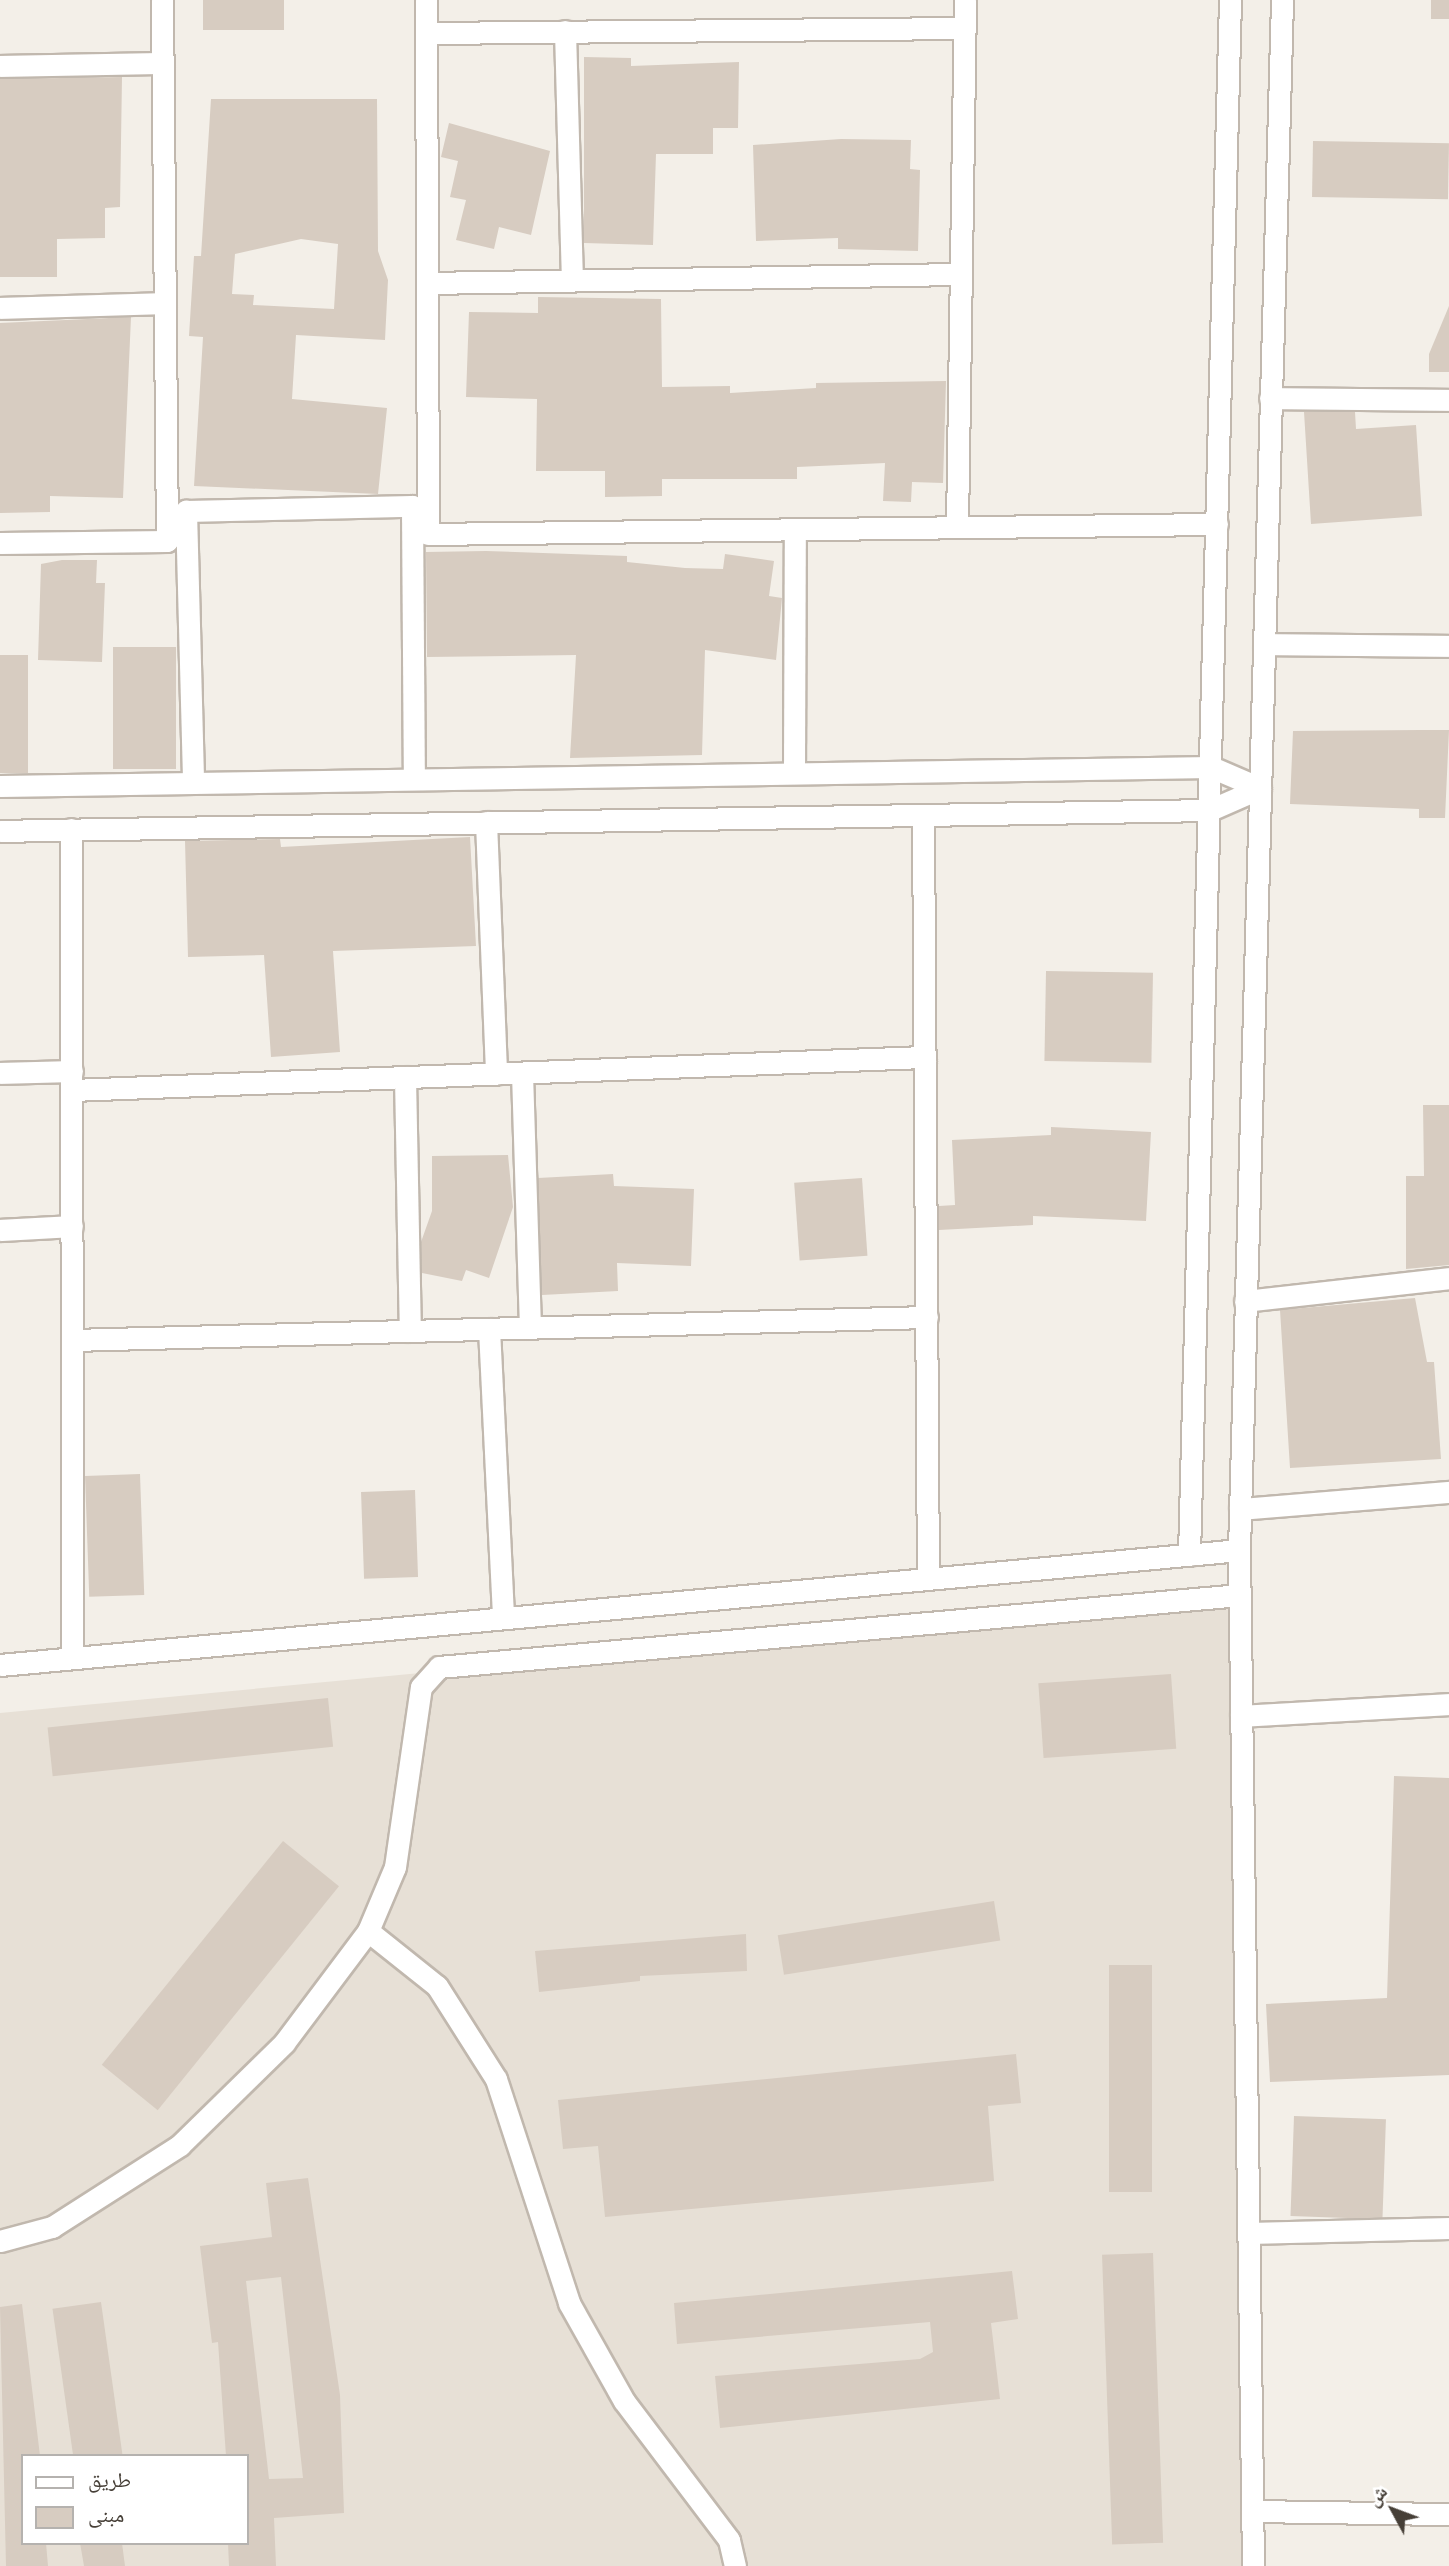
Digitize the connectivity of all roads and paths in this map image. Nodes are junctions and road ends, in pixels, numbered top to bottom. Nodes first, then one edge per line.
1 (162, 0) edge
2 (426, 0) edge
3 (965, 0) edge
4 (1230, 0) edge
5 (1282, 0) edge
6 (964, 28) junction
7 (565, 31) junction
8 (426, 33) junction
9 (163, 63) junction
10 (0, 66) edge
11 (961, 274) junction
12 (572, 281) junction
13 (427, 283) junction
14 (165, 303) junction
15 (0, 308) edge
16 (1270, 398) junction
17 (1449, 400) edge
18 (412, 506) junction
19 (186, 511) junction
20 (1217, 524) junction
21 (957, 527) junction
22 (795, 529) junction
23 (428, 534) junction
24 (167, 541) junction
25 (0, 542) edge
26 (1264, 644) junction
27 (1449, 646) edge
28 (1211, 767) junction
29 (794, 774) junction
30 (414, 779) junction
31 (193, 783) junction
32 (0, 786) edge
33 (1260, 788) junction
34 (1210, 810) junction
35 (923, 815) junction
36 (486, 822) junction
37 (72, 829) junction
38 (0, 831) edge
39 (925, 1057) junction
40 (0, 1073) edge
41 (522, 1073) junction
42 (496, 1074) junction
43 (405, 1077) junction
44 (72, 1081) junction
45 (72, 1226) junction
46 (0, 1230) edge
47 (1449, 1278) edge
48 (1245, 1301) junction
49 (927, 1317) junction
50 (530, 1328) junction
51 (489, 1329) junction
52 (410, 1331) junction
53 (72, 1340) junction
54 (1449, 1492) edge
55 (1240, 1509) junction
56 (1239, 1550) junction
57 (1189, 1555) junction
58 (928, 1579) junction
59 (1240, 1595) junction
60 (503, 1618) junction
61 (72, 1658) junction
62 (0, 1665) edge
63 (1449, 1704) edge
64 (1241, 1716) junction
65 (368, 1931) junction
66 (1449, 2228) edge
67 (1249, 2233) junction
68 (0, 2241) edge
69 (1252, 2511) junction
70 (1449, 2514) edge
71 (735, 2566) edge
72 (1253, 2566) edge

1 - 9 street
2 - 8 street
3 - 6 street
4 - 20 street
5 - 16 street
6 - 7 street
6 - 11 street
7 - 8 street
7 - 12 street
8 - 13 street
9 - 10 street
9 - 14 street
11 - 12 street
11 - 21 street
12 - 13 street
13 - 23 street
14 - 15 street
14 - 24 street
16 - 17 street
16 - 26 street
18 - 19 street
18 - 23 street
18 - 30 street
19 - 24 street
19 - 31 street
20 - 21 street
20 - 28 street
21 - 22 street
22 - 23 street
22 - 29 street
24 - 25 street
26 - 27 street
26 - 33 street
28 - 29 street
28 - 33 street
28 - 34 street
29 - 30 street
30 - 31 street
31 - 32 street
33 - 34 street
33 - 48 street
34 - 35 street
34 - 57 street
35 - 36 street
35 - 39 street
36 - 37 street
36 - 42 street
37 - 38 street
37 - 44 street
39 - 41 street
39 - 49 street
40 - 44 street
41 - 42 street
41 - 50 street
42 - 43 street
43 - 44 street
43 - 52 street
44 - 45 street
45 - 46 street
45 - 53 street
47 - 48 street
48 - 55 street
49 - 50 street
49 - 58 street
50 - 51 street
51 - 52 street
51 - 60 street
52 - 53 street
53 - 61 street
54 - 55 street
55 - 56 street
56 - 57 street
56 - 59 street
57 - 58 street
58 - 60 street
59 - 64 street
59 - 65 street
60 - 61 street
61 - 62 street
63 - 64 street
64 - 67 street
65 - 68 street
65 - 71 street
66 - 67 street
67 - 69 street
69 - 70 street
69 - 72 street

